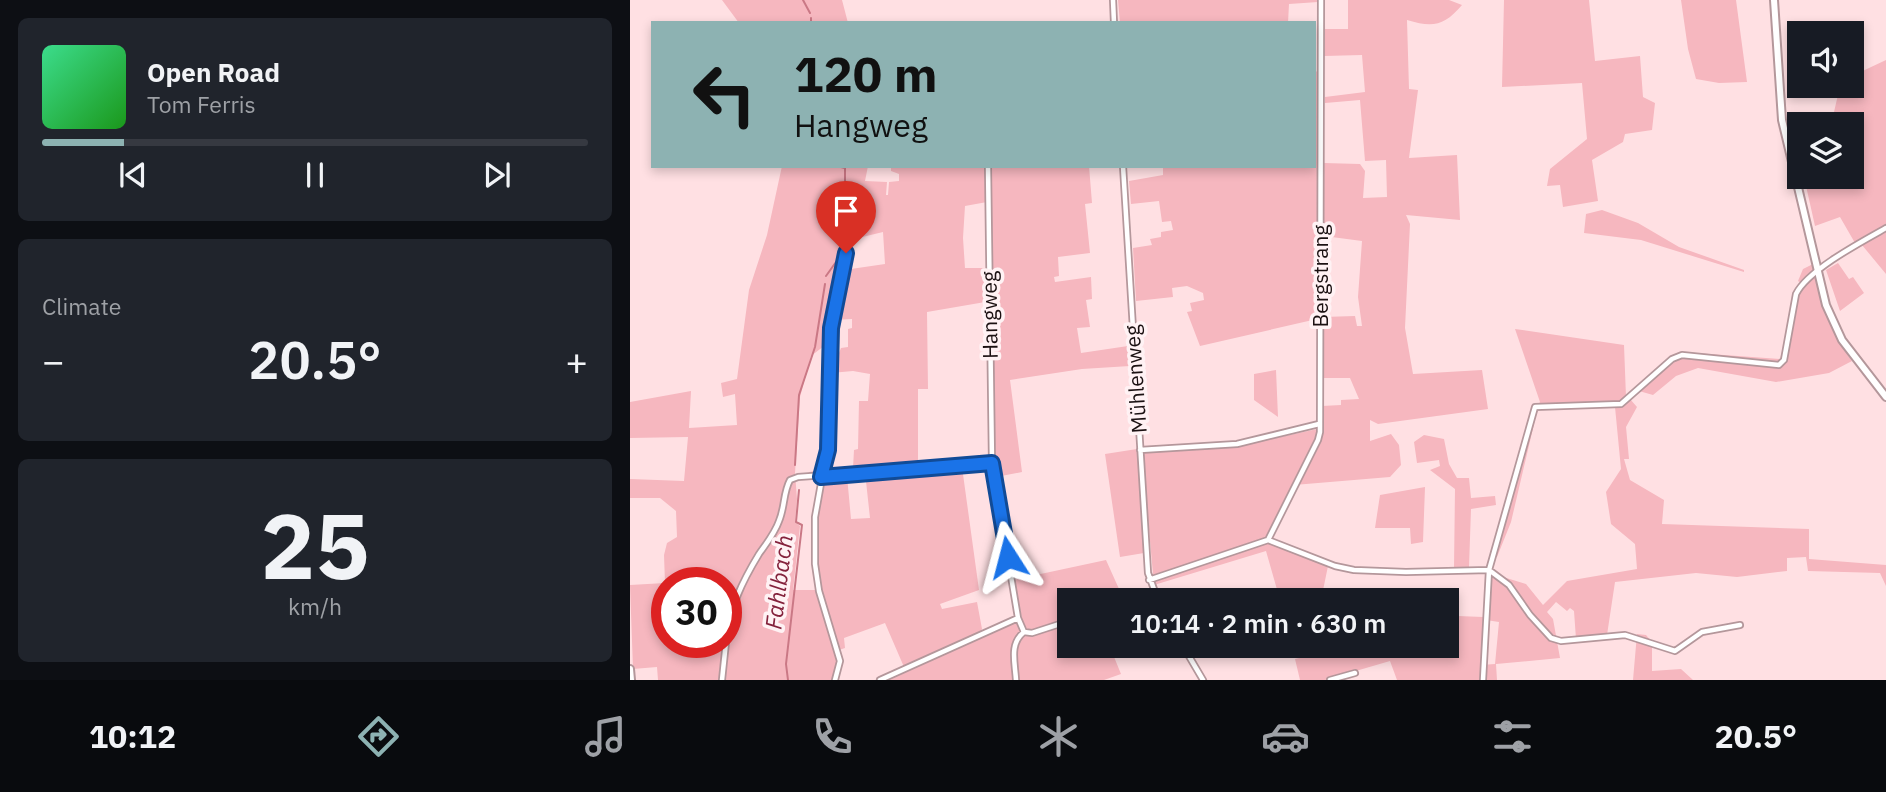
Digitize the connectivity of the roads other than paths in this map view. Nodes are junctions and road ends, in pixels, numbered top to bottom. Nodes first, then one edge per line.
1 (1113, 0) edge
2 (1321, 0) edge
3 (1774, 0) edge
4 (1114, 21) edge
5 (988, 168) edge
6 (1123, 168) edge
7 (854, 215) dead end
8 (1886, 228) edge
9 (1817, 270) junction
10 (1886, 397) edge
11 (1319, 424) junction
12 (1140, 450) junction
13 (992, 463) junction
14 (821, 477) junction
15 (1268, 540) junction
16 (1489, 570) junction
17 (1149, 580) junction
18 (742, 582) edge
19 (1152, 588) edge
20 (1018, 618) junction
21 (1057, 625) edge
22 (1740, 625) dead end
23 (1024, 632) junction
24 (724, 658) edge
25 (1190, 658) edge
26 (630, 669) edge
27 (1355, 673) dead end
28 (631, 680) edge
29 (722, 680) edge
30 (835, 680) edge
31 (880, 680) edge
32 (1016, 680) edge
33 (1203, 680) edge
34 (1330, 680) edge
35 (1483, 680) edge

1 - 4 street
2 - 11 street, Bergstrang
3 - 9 main road
5 - 13 street, Hangweg
6 - 12 street, Mühlenweg
7 - 14 street
8 - 9 street
9 - 10 main road
9 - 16 street
11 - 12 street
11 - 15 street, Bergstrang
12 - 17 street, Mühlenweg
13 - 14 street
13 - 20 street, Hangweg
14 - 18 street
14 - 30 street
15 - 16 street
15 - 17 street
16 - 22 street
16 - 35 street
17 - 19 street, Mühlenweg
20 - 23 street, Hangweg
20 - 31 street
21 - 23 street
23 - 32 street
24 - 29 street
25 - 33 street
26 - 28 main road
27 - 34 street

